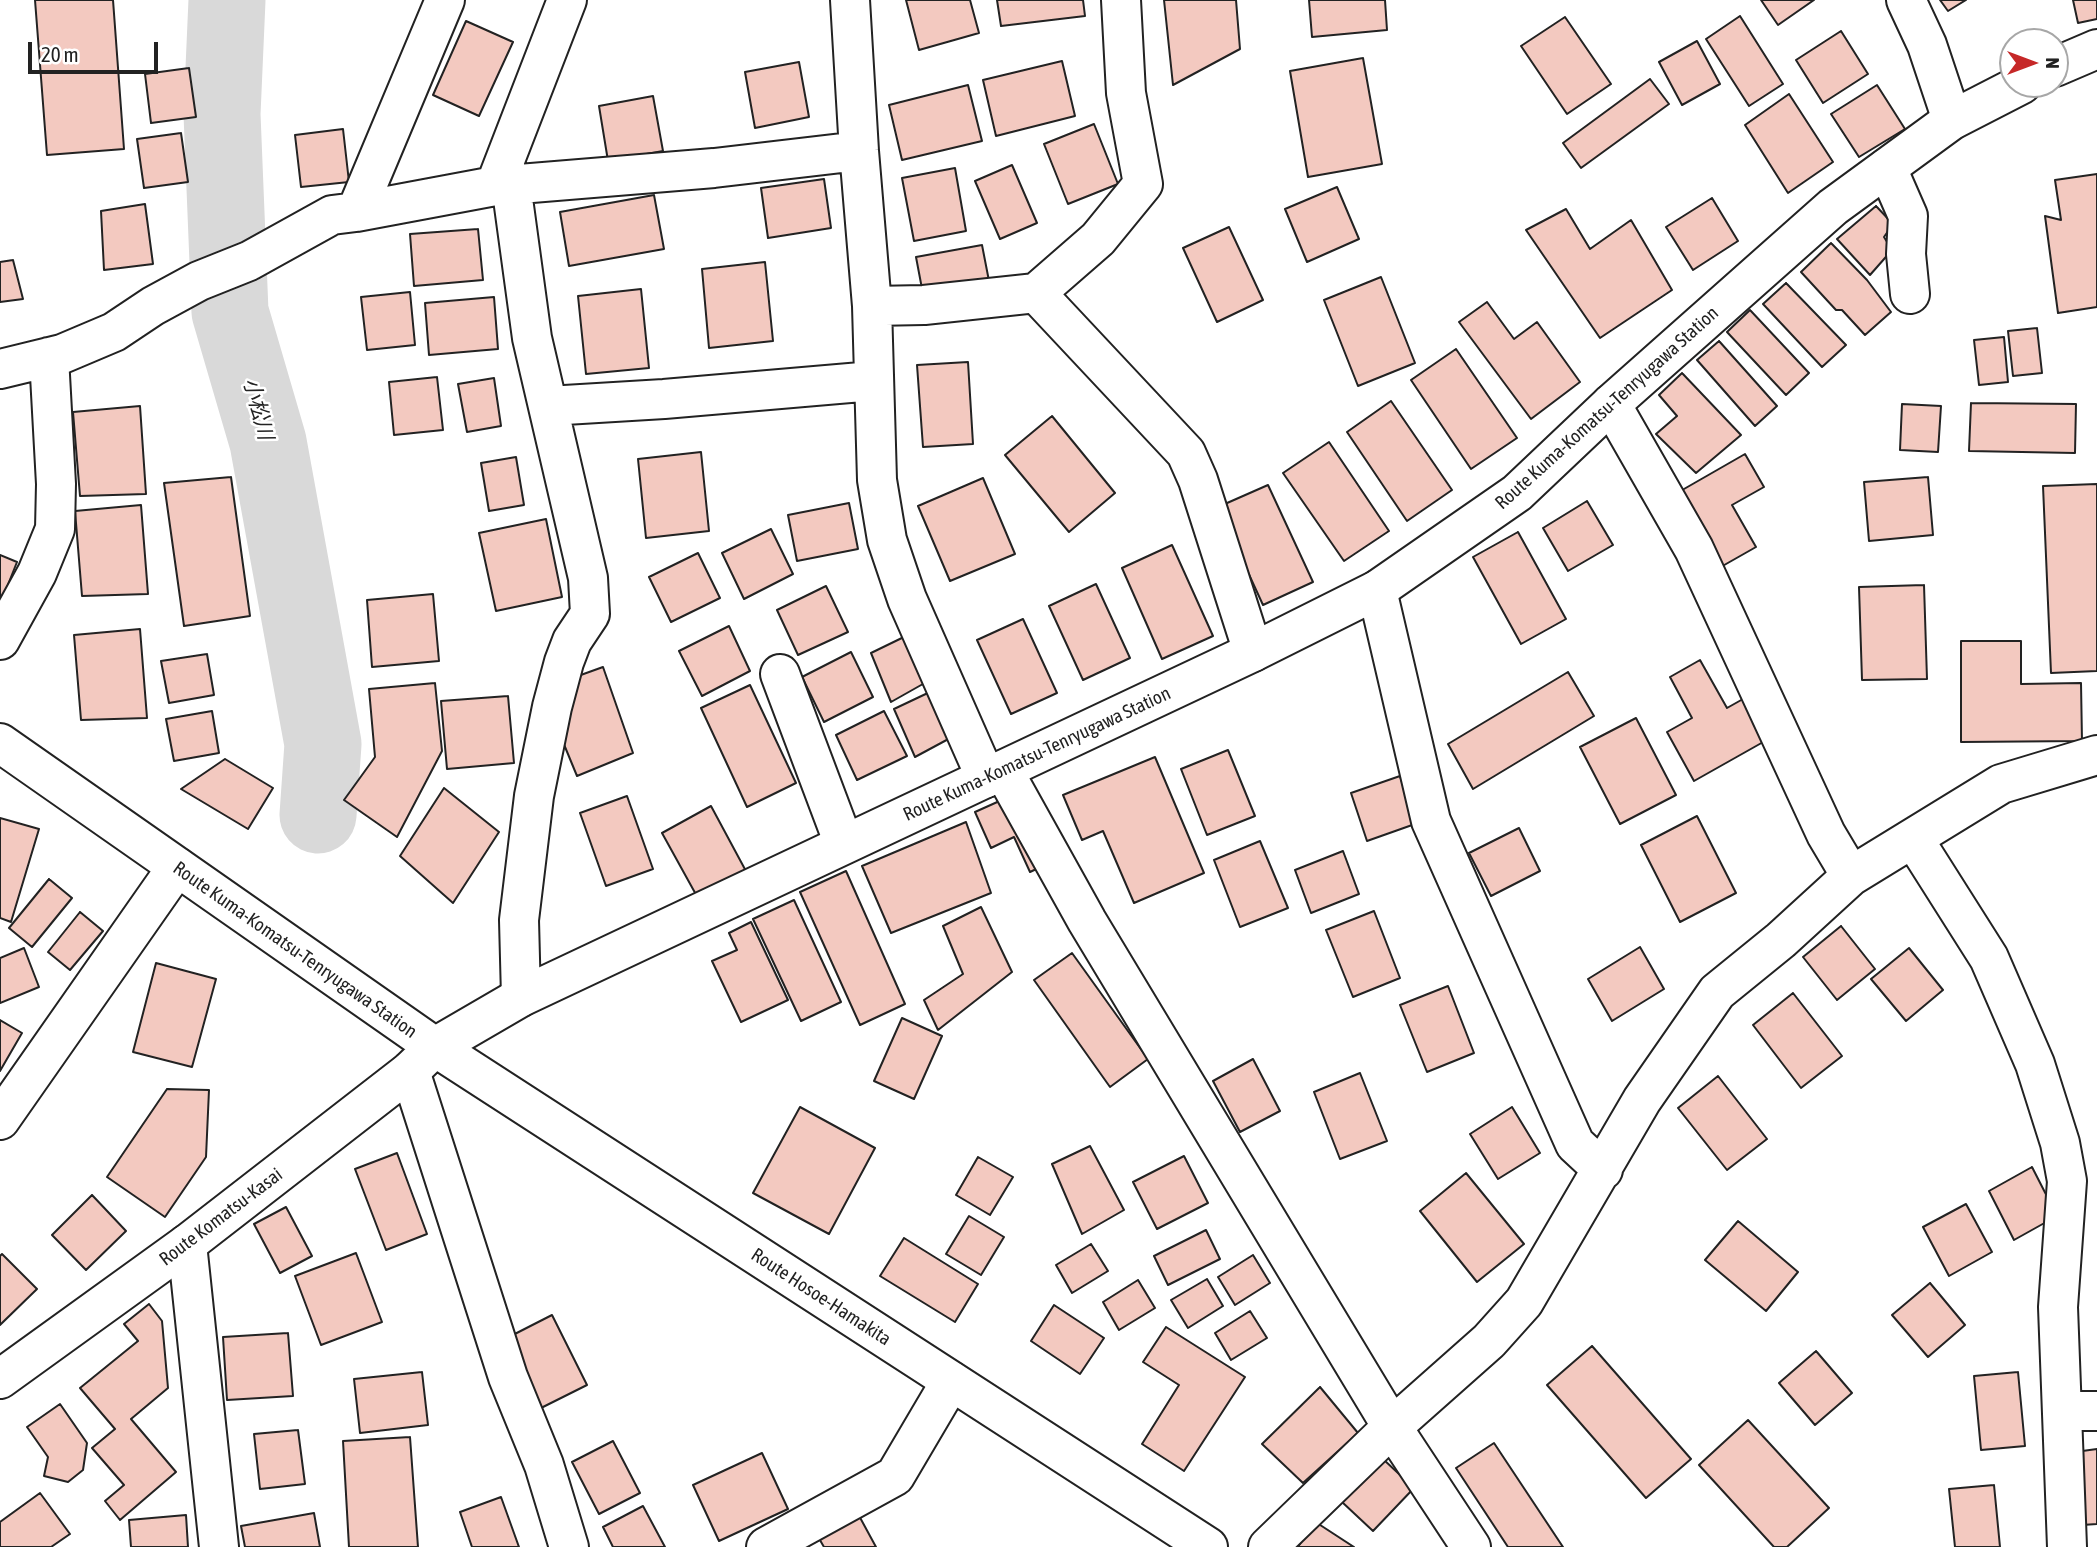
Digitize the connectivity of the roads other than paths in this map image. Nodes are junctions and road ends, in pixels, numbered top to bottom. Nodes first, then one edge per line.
1 (445, 0) edge
2 (567, 0) edge
3 (850, 0) edge
4 (1121, 0) edge
5 (1906, 0) edge
6 (2097, 49) edge
7 (2069, 61) edge
8 (1999, 96) edge
9 (1952, 120) junction
10 (859, 151) junction
11 (1887, 168) junction
12 (503, 185) junction
13 (356, 212) junction
14 (1036, 293) junction
15 (1910, 294) dead end
16 (872, 306) junction
17 (49, 357) junction
18 (0, 369) edge
19 (873, 381) junction
20 (1611, 404) junction
21 (548, 406) junction
22 (1377, 590) junction
23 (0, 640) edge
24 (1252, 652) junction
25 (780, 674) dead end
26 (0, 743) edge
27 (2097, 755) edge
28 (994, 774) junction
29 (1913, 838) junction
30 (844, 844) junction
31 (177, 867) junction
32 (1851, 876) junction
33 (521, 997) junction
34 (422, 1059) junction
35 (0, 1120) edge
36 (1603, 1170) junction
37 (187, 1244) junction
38 (0, 1379) edge
39 (951, 1381) junction
40 (2079, 1411) edge
41 (1392, 1427) junction
42 (219, 1547) edge
43 (569, 1547) edge
44 (766, 1547) edge
45 (1208, 1547) edge
46 (1268, 1547) edge
47 (1471, 1547) edge
48 (2067, 1547) edge

1 - 13 street
2 - 12 street
3 - 10 street
4 - 14 street
5 - 9 street
6 - 7 street
8 - 9 street, Route Kuma-Komatsu-Tenryugawa Station
9 - 11 street, Route Kuma-Komatsu-Tenryugawa Station
10 - 12 street
10 - 16 street
11 - 15 street
11 - 20 street, Route Kuma-Komatsu-Tenryugawa Station
12 - 13 street
12 - 21 street
13 - 17 street
14 - 16 street
14 - 24 street
16 - 19 street
17 - 18 street
17 - 23 street
19 - 21 street
19 - 28 street
20 - 22 street, Route Kuma-Komatsu-Tenryugawa Station
20 - 32 street
21 - 33 street
22 - 24 street, Route Kuma-Komatsu-Tenryugawa Station
22 - 36 street
24 - 28 street, Route Kuma-Komatsu-Tenryugawa Station
25 - 30 street
26 - 31 street, Route Kuma-Komatsu-Tenryugawa Station
27 - 29 street
28 - 30 street, Route Kuma-Komatsu-Tenryugawa Station
28 - 41 street
29 - 32 street
29 - 40 street
30 - 33 street, Route Kuma-Komatsu-Tenryugawa Station
31 - 34 street, Route Kuma-Komatsu-Tenryugawa Station
31 - 35 street
32 - 36 street
33 - 34 street, Route Kuma-Komatsu-Tenryugawa Station
34 - 37 street, Route Komatsu-Kasai
34 - 39 street, Route Hosoe-Hamakita
34 - 43 street
36 - 41 street
37 - 38 street, Route Komatsu-Kasai
37 - 42 street
39 - 44 street
39 - 45 street, Route Hosoe-Hamakita
40 - 48 street
41 - 46 street
41 - 47 street

